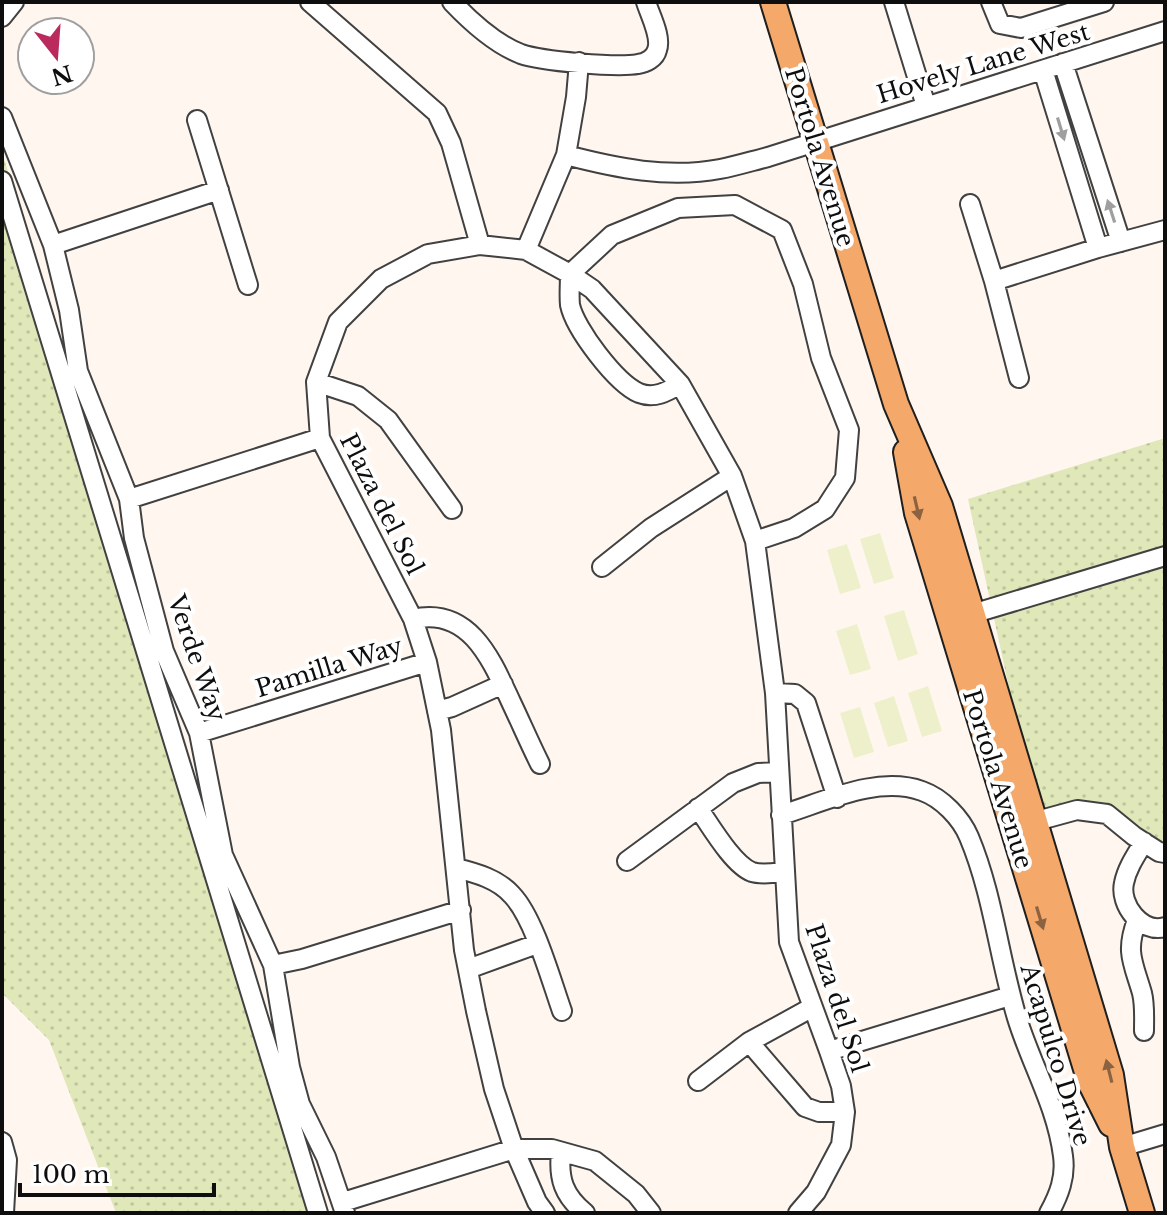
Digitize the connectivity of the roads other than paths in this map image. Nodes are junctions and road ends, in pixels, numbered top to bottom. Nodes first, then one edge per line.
1 (14, 2) edge
2 (310, 2) edge
3 (452, 2) edge
4 (646, 2) edge
5 (773, 2) edge
6 (894, 2) edge
7 (991, 2) edge
8 (1104, 2) edge
9 (2, 17) edge
10 (1165, 31) edge
11 (579, 62) junction
12 (1063, 63) junction
13 (1043, 70) junction
14 (926, 106) junction
15 (2, 117) edge
16 (197, 120) dead end
17 (815, 141) junction
18 (566, 155) junction
19 (1102, 180) junction
20 (2, 181) edge
21 (1079, 188) junction
22 (219, 190) junction
23 (970, 204) dead end
24 (1165, 230) edge
25 (1121, 242) junction
26 (53, 245) junction
27 (480, 245) junction
28 (1098, 248) junction
29 (526, 250) junction
30 (570, 274) junction
31 (994, 281) junction
32 (248, 285) dead end
33 (1019, 378) dead end
34 (316, 382) junction
35 (680, 384) junction
36 (896, 404) junction
37 (320, 438) junction
38 (732, 476) junction
39 (129, 499) junction
40 (452, 509) dead end
41 (755, 541) junction
42 (1165, 556) edge
43 (602, 567) dead end
44 (972, 614) junction
45 (413, 619) junction
46 (427, 662) junction
47 (503, 684) junction
48 (775, 693) junction
49 (437, 711) junction
50 (983, 728) junction
51 (199, 733) junction
52 (540, 764) dead end
53 (779, 772) junction
54 (837, 798) junction
55 (698, 808) junction
56 (781, 815) junction
57 (1033, 822) junction
58 (1144, 842) junction
59 (1165, 853) edge
60 (627, 861) dead end
61 (456, 868) junction
62 (784, 872) junction
63 (461, 910) junction
64 (1137, 920) junction
65 (1165, 927) edge
66 (537, 944) junction
67 (273, 965) junction
68 (468, 969) junction
69 (1010, 996) junction
70 (811, 1008) junction
71 (562, 1011) dead end
72 (1144, 1031) dead end
73 (749, 1042) junction
74 (829, 1051) junction
75 (698, 1081) dead end
76 (845, 1112) junction
77 (1165, 1134) edge
78 (2, 1142) edge
79 (1122, 1147) junction
80 (514, 1149) junction
81 (561, 1152) junction
82 (344, 1207) edge
83 (4, 1213) edge
84 (318, 1213) edge
85 (545, 1213) edge
86 (585, 1213) edge
87 (651, 1213) edge
88 (798, 1213) edge
89 (1049, 1213) edge
90 (1142, 1213) edge

1 - 9 street
2 - 27 street
3 - 11 street
4 - 11 street
5 - 17 main road, Portola Avenue
6 - 14 street
7 - 8 street
10 - 12 street, Hovely Lane West
11 - 18 street
12 - 13 street, Hovely Lane West
12 - 19 street
13 - 14 street, Hovely Lane West
13 -> 21 street
14 - 17 street, Hovely Lane West
15 - 26 street, Verde Way
16 - 22 street
17 - 18 street, Hovely Lane West
17 - 36 main road, Portola Avenue
18 - 29 street
19 - 21 street
25 -> 19 street
20 - 84 street
21 - 28 street
22 - 26 street
22 - 32 street
23 - 31 street
24 - 25 street
25 - 28 street
26 - 39 street, Verde Way
27 - 29 street, Plaza del Sol
27 - 34 street, Plaza del Sol
28 - 31 street
29 - 30 street, Plaza del Sol
30 - 35 street, Plaza del Sol
30 - 35 street
30 - 41 street
31 - 33 street
34 - 37 street, Plaza del Sol
34 - 40 street
35 - 38 street, Plaza del Sol
36 - 44 main road, Portola Avenue
36 -> 50 main road, Portola Avenue
37 - 39 street
37 - 45 street, Plaza del Sol
38 - 41 street, Plaza del Sol
38 - 43 street
39 - 51 street, Verde Way
41 - 48 street, Plaza del Sol
42 - 44 street
44 - 57 main road, Portola Avenue
45 - 46 street, Plaza del Sol
45 - 47 street
46 - 49 street, Plaza del Sol
46 - 51 street, Pamilla Way
47 - 49 street
47 - 52 street
48 - 53 street, Plaza del Sol
48 - 54 street
49 - 61 street, Plaza del Sol
50 - 57 main road
50 -> 79 main road, Portola Avenue
51 - 67 street, Verde Way
53 - 55 street
53 - 56 street, Plaza del Sol
54 - 56 street, Acapulco Drive
54 - 69 street, Acapulco Drive
55 - 60 street
55 - 62 street
56 - 62 street, Plaza del Sol
57 - 58 street
79 -> 57 main road, Portola Avenue
58 - 59 street
58 - 64 street
61 - 63 street, Plaza del Sol
61 - 66 street
62 - 70 street, Plaza del Sol
63 - 67 street
63 - 68 street, Plaza del Sol
64 - 65 street
64 - 72 street
66 - 68 street
66 - 71 street
67 - 82 street, Verde Way
68 - 80 street, Plaza del Sol
69 - 74 street
69 - 89 street, Acapulco Drive
70 - 73 street
70 - 74 street, Plaza del Sol
73 - 75 street
73 - 76 street
74 - 76 street, Plaza del Sol
76 - 88 street, Plaza del Sol
77 - 79 street
78 - 83 street
79 - 90 main road, Portola Avenue
80 - 81 street
80 - 82 street
80 - 85 street, Plaza del Sol
81 - 86 street
81 - 87 street

